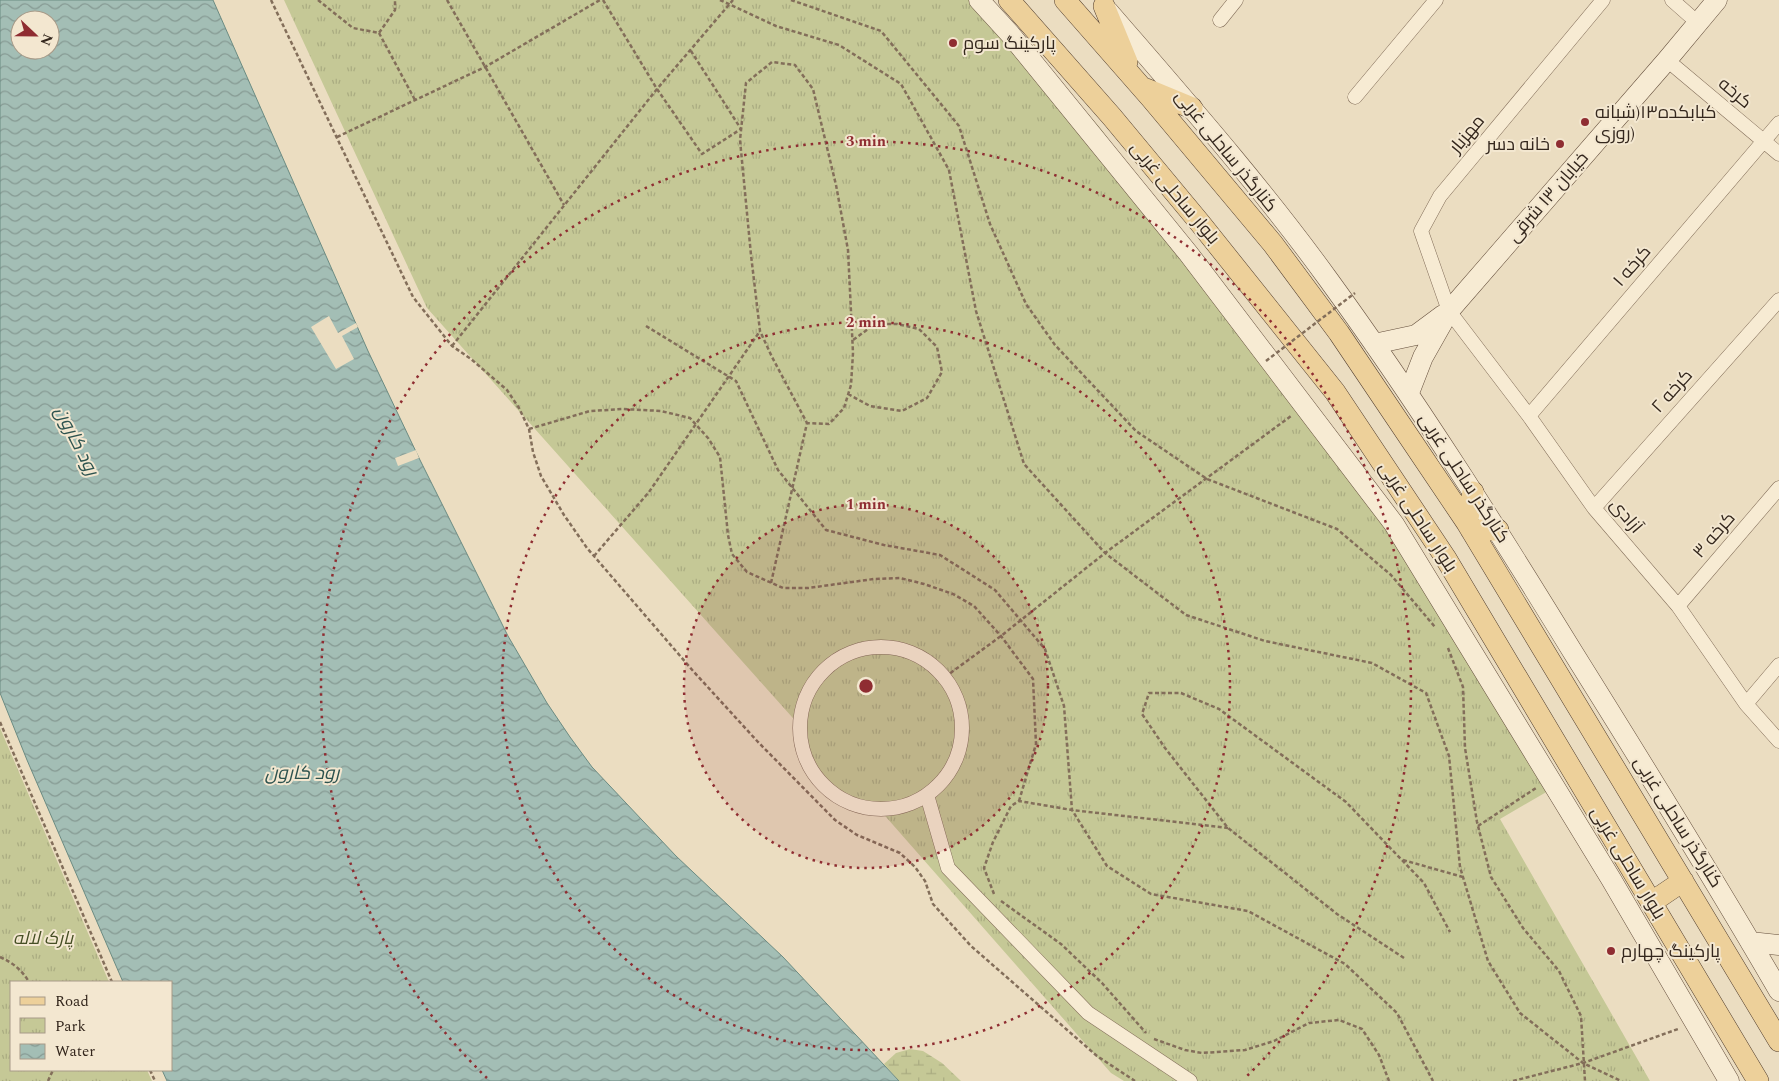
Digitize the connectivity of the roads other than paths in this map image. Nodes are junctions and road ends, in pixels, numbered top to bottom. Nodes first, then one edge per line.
1 (979, 0) edge
2 (1009, 0) edge
3 (1065, 0) edge
4 (1236, 0) edge
5 (1436, 0) edge
6 (1603, 0) edge
7 (1672, 0) edge
8 (1717, 0) edge
9 (1101, 3) edge
10 (1220, 20) dead end
11 (1698, 22) junction
12 (1667, 60) junction
13 (1138, 84) junction
14 (1355, 97) dead end
15 (1192, 108) junction
16 (1779, 123) edge
17 (1764, 141) junction
18 (1779, 154) edge
19 (1779, 300) edge
20 (1449, 311) junction
21 (1374, 344) junction
22 (1408, 394) junction
23 (1529, 416) junction
24 (1779, 488) edge
25 (1473, 492) junction
26 (1594, 508) junction
27 (1469, 527) junction
28 (1498, 530) junction
29 (1678, 606) junction
30 (1779, 665) edge
31 (1746, 704) junction
32 (1779, 741) edge
33 (927, 795) junction
34 (1683, 881) junction
35 (1652, 902) junction
36 (1750, 942) junction
37 (1779, 944) edge
38 (1779, 992) edge
39 (1779, 1041) edge
40 (1190, 1081) edge
41 (1729, 1081) edge
42 (1758, 1081) edge

1 - 41 street
2 - 35 main road, بلوار ساحلی غربی
3 - 13 main road, بلوار ساحلی غربی
4 - 10 street
5 - 14 street
6 - 20 street, مهزیار
7 - 11 street
8 - 11 street, خیابان ۱۳ شرقی
9 - 13 main road
9 - 15 street, کنارگذر ساحلی غربی
11 - 12 street, خیابان ۱۳ شرقی
12 - 17 street, کرخه
12 - 20 street, خیابان ۱۳ شرقی
13 - 15 main road
13 - 27 main road, بلوار ساحلی غربی
15 - 21 street, کنارگذر ساحلی غربی
16 - 17 street, کرخه ۱
17 - 18 street, کرخه
17 - 23 street, کرخه ۱
19 - 26 street, کرخه ۲
20 - 21 street, خیابان ۱۳ شرقی
20 - 22 street, خیابان ۱۳ شرقی
20 - 23 street, آزادی
21 - 22 street, کنارگذر ساحلی غربی
22 - 25 street, کنارگذر ساحلی غربی
23 - 26 street, آزادی
24 - 29 street, کرخه ۳
25 - 27 main road
25 - 28 street, کنارگذر ساحلی غربی
26 - 29 street, آزادی
27 - 28 main road
27 - 34 main road, بلوار ساحلی غربی
28 - 36 street, کنارگذر ساحلی غربی
29 - 31 street, آزادی
30 - 31 street
31 - 32 street, آزادی
33 - 33 street
33 - 40 street
34 - 35 main road
34 - 39 main road, بلوار ساحلی غربی
35 - 42 main road, بلوار ساحلی غربی
36 - 37 street
36 - 38 street, کنارگذر ساحلی غربی

